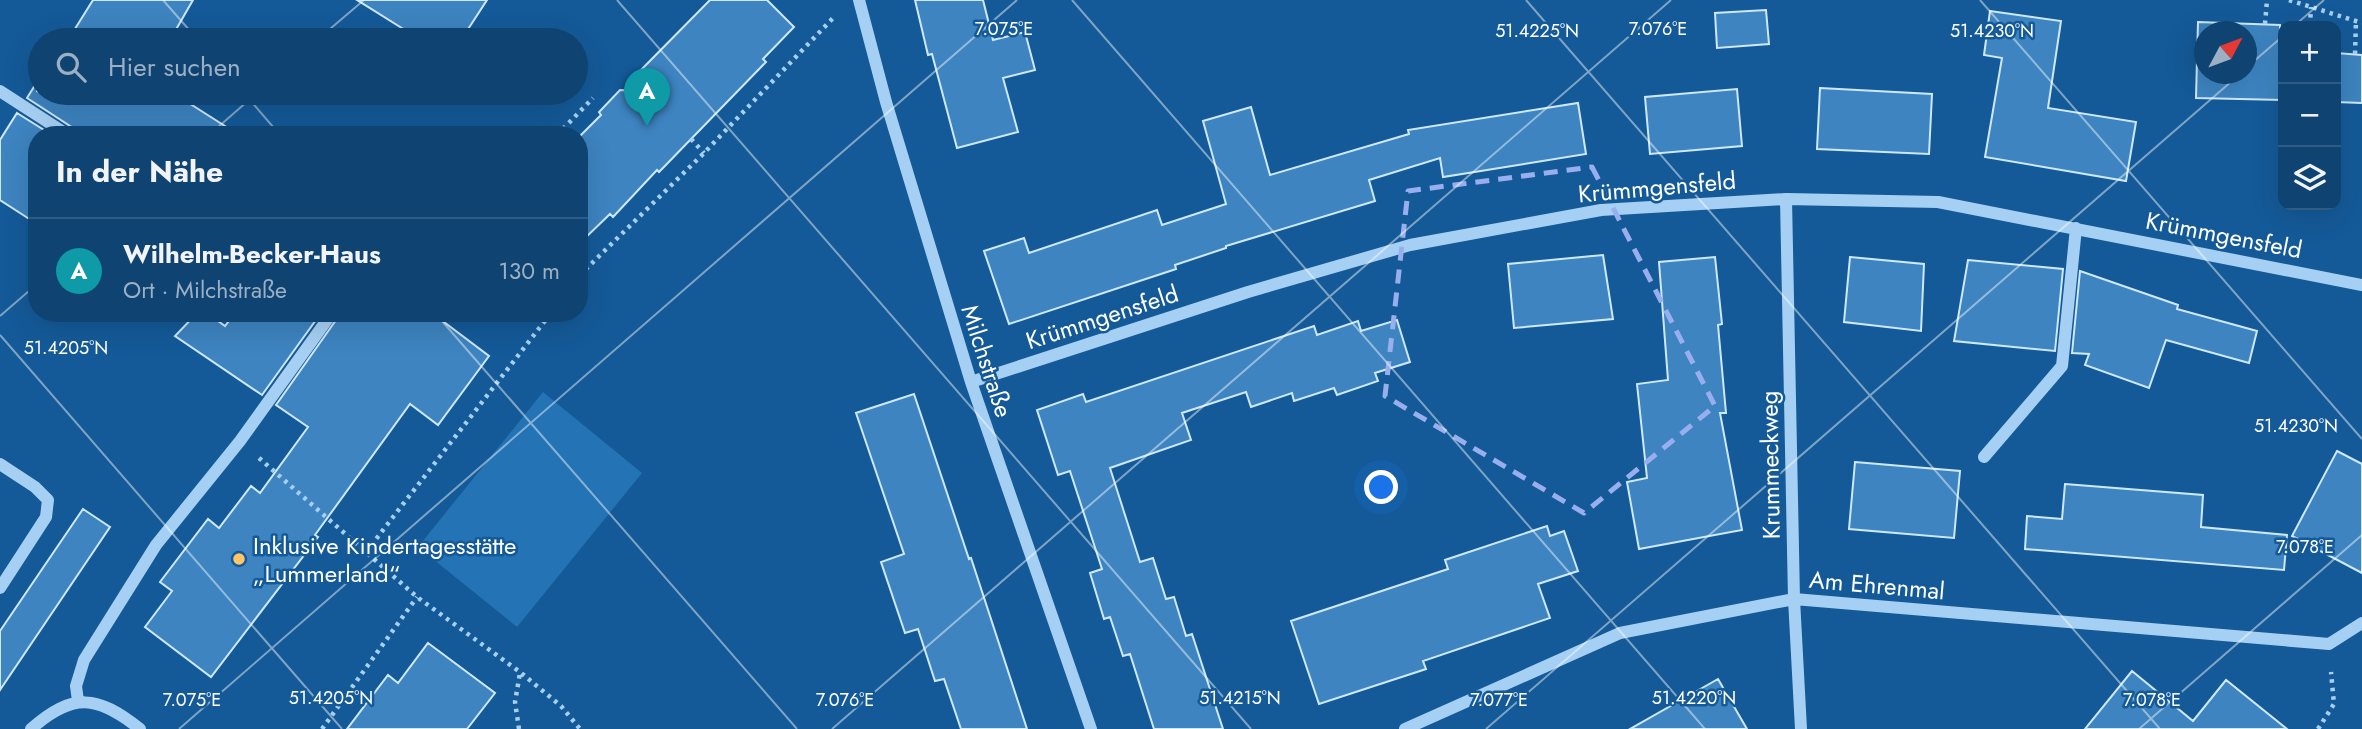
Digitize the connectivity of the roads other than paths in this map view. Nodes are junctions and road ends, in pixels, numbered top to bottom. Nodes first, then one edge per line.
1 (859, 2) edge
2 (0, 92) edge
3 (54, 126) edge
4 (1786, 199) junction
5 (2076, 228) junction
6 (2362, 285) edge
7 (326, 322) edge
8 (971, 382) junction
9 (1984, 457) dead end
10 (0, 464) edge
11 (0, 588) edge
12 (1794, 599) junction
13 (2362, 623) edge
14 (78, 701) junction
15 (31, 729) edge
16 (140, 729) edge
17 (1091, 729) edge
18 (1405, 729) edge
19 (1801, 729) edge

1 - 8 street, Milchstraße
2 - 3 street
4 - 5 street, Krümmgensfeld
4 - 8 street, Krümmgensfeld
4 - 12 street, Krummeckweg
5 - 6 street, Krümmgensfeld
5 - 9 street
7 - 14 street
8 - 17 street, Milchstraße
10 - 11 street
12 - 13 street, Am Ehrenmal
12 - 18 street, Am Ehrenmal
12 - 19 street, Krummeckweg
14 - 15 street
14 - 16 street

